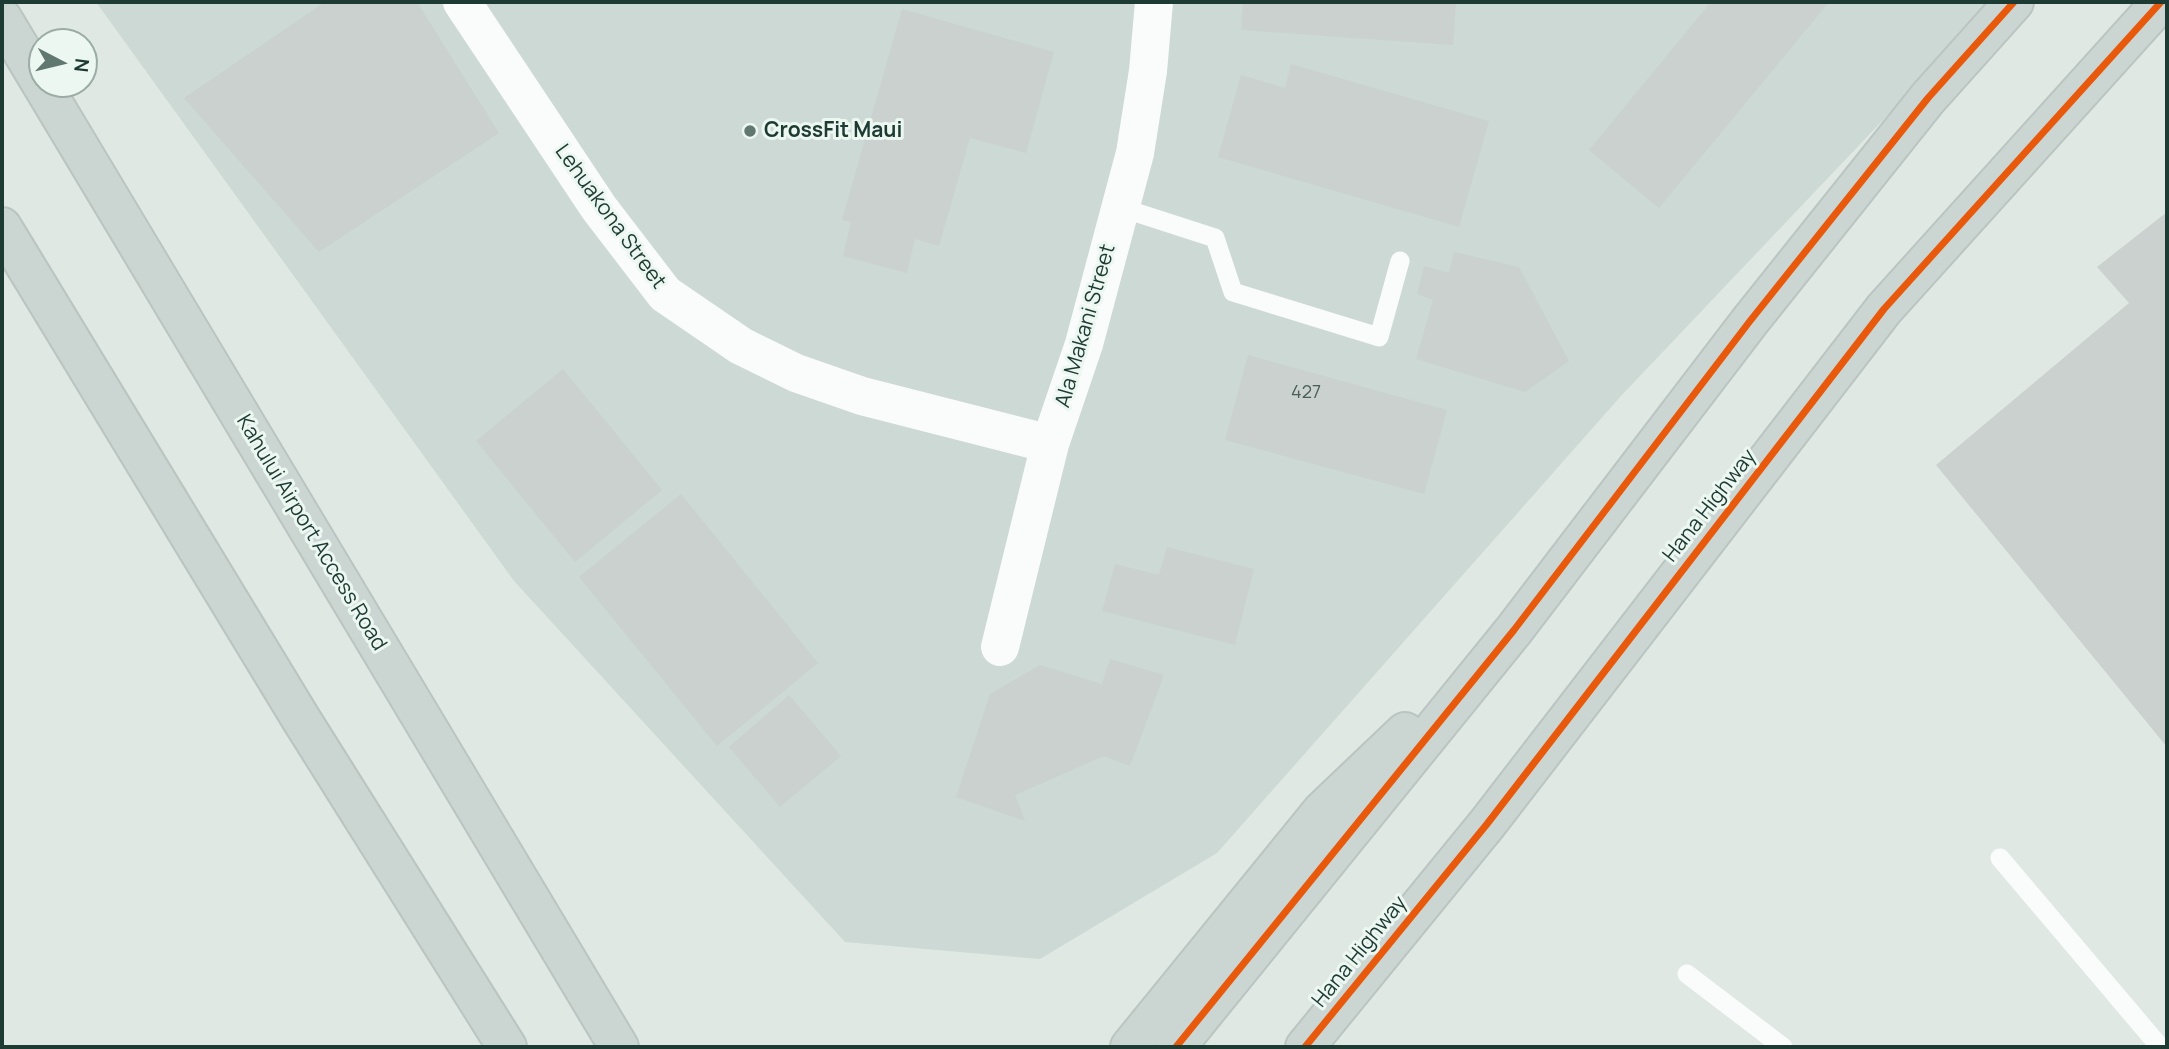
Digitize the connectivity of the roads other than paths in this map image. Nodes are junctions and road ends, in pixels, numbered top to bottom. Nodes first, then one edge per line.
1 (462, 2) edge
2 (1154, 2) edge
3 (2014, 2) edge
4 (2161, 2) edge
5 (2, 18) edge
6 (1119, 207) junction
7 (2, 228) edge
8 (1400, 261) dead end
9 (1051, 444) junction
10 (1514, 630) junction
11 (1000, 647) dead end
12 (2000, 858) dead end
13 (1687, 974) dead end
14 (507, 1047) edge
15 (620, 1047) edge
16 (1130, 1047) edge
17 (1176, 1047) edge
18 (1305, 1047) edge
19 (1783, 1047) edge
20 (2160, 1047) edge

1 - 9 street, Lehuakona Street
2 - 6 street, Ala Makani Street
3 - 10 main road
4 - 18 main road, Hana Highway
5 - 15 main road, Kahului Airport Access Road
6 - 8 lane
6 - 9 street, Ala Makani Street
7 - 14 main road
9 - 11 street, Ala Makani Street
10 - 16 main road
10 - 17 main road
12 - 20 lane
13 - 19 lane

